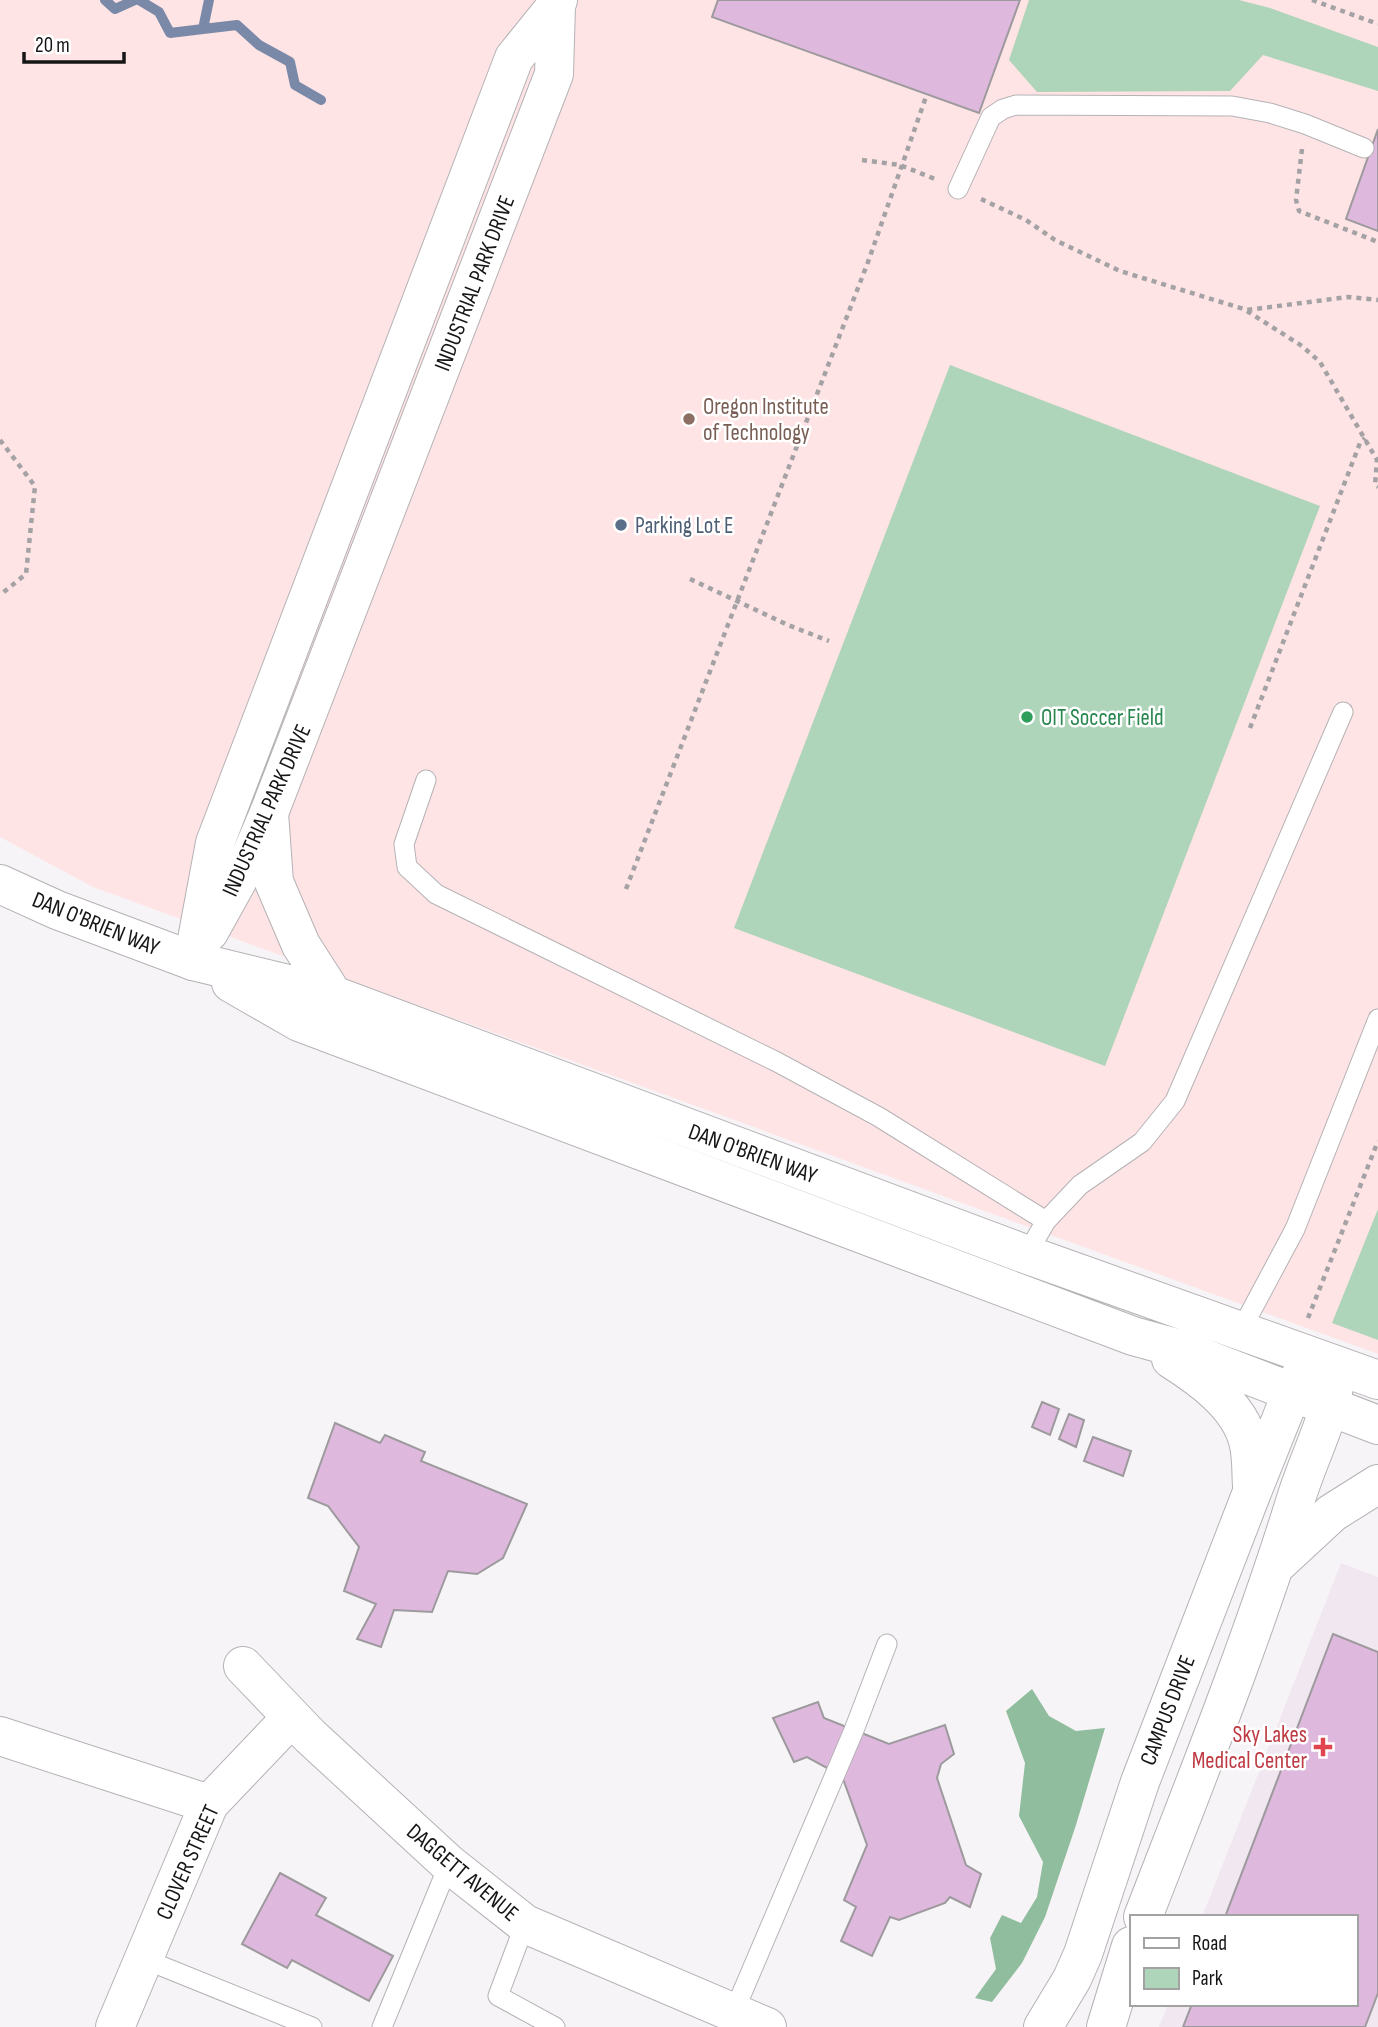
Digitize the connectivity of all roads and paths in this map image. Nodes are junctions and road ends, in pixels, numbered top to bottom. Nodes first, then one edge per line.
1 (1312, 0) edge
2 (557, 3) edge
3 (1378, 24) edge
4 (927, 94) dead end
5 (1306, 124) junction
6 (1364, 148) dead end
7 (862, 160) dead end
8 (900, 165) junction
9 (958, 189) junction
10 (1378, 242) edge
11 (1378, 300) edge
12 (1247, 310) junction
13 (1365, 438) junction
14 (0, 440) edge
15 (1378, 487) edge
16 (690, 579) dead end
17 (0, 595) edge
18 (736, 602) junction
19 (829, 641) dead end
20 (1343, 712) dead end
21 (1250, 728) dead end
22 (426, 780) dead end
23 (269, 813) junction
24 (0, 884) edge
25 (626, 889) dead end
26 (193, 961) junction
27 (333, 995) junction
28 (1378, 1019) edge
29 (1378, 1141) edge
30 (1046, 1221) junction
31 (1018, 1272) junction
32 (1240, 1332) junction
33 (1133, 1336) junction
34 (1314, 1358) junction
35 (1378, 1380) edge
36 (1292, 1392) junction
37 (1331, 1407) junction
38 (1378, 1425) edge
39 (1378, 1484) edge
40 (1252, 1492) junction
41 (1276, 1564) junction
42 (887, 1644) dead end
43 (243, 1666) dead end
44 (291, 1718) junction
45 (0, 1736) edge
46 (209, 1804) junction
47 (449, 1864) junction
48 (1144, 1915) edge
49 (525, 1924) junction
50 (1130, 1949) edge
51 (144, 1959) junction
52 (732, 2019) edge
53 (115, 2027) edge
54 (312, 2027) edge
55 (382, 2027) edge
56 (555, 2027) edge
57 (1043, 2027) edge
58 (1106, 2027) edge

1 - 3 path
2 - 23 street, INDUSTRIAL PARK DRIVE
2 - 26 street, INDUSTRIAL PARK DRIVE
4 - 8 path
5 - 6 lane
5 - 9 lane
5 - 10 path
7 - 8 path
8 - 9 path
8 - 18 path
9 - 12 path
11 - 12 path
12 - 13 path
13 - 15 path
13 - 21 path
14 - 17 path
16 - 18 path
18 - 19 path
18 - 25 path
20 - 30 lane
22 - 30 lane
23 - 26 street, INDUSTRIAL PARK DRIVE
23 - 27 street
24 - 26 street, DAN O'BRIEN WAY
26 - 27 street, DAN O'BRIEN WAY
26 - 31 street, DAN O'BRIEN WAY
27 - 31 street, DAN O'BRIEN WAY
28 - 32 lane
29 - 34 path
30 - 31 lane
31 - 32 street, DAN O'BRIEN WAY
31 - 33 street, DAN O'BRIEN WAY
32 - 34 street, DAN O'BRIEN WAY
33 - 36 street, DAN O'BRIEN WAY
33 - 40 street
34 - 35 street
34 - 36 street, CAMPUS DRIVE
34 - 37 street
36 - 37 street
36 - 40 street, CAMPUS DRIVE
37 - 38 street
37 - 41 street
39 - 41 street
40 - 57 street, CAMPUS DRIVE
41 - 48 street
42 - 52 lane
43 - 44 street, DAGGETT AVENUE
44 - 46 street, CLOVER STREET
44 - 47 street, DAGGETT AVENUE
45 - 46 street
46 - 51 street, CLOVER STREET
47 - 49 street, DAGGETT AVENUE
47 - 55 lane
49 - 52 street, DAGGETT AVENUE
49 - 56 lane
50 - 58 street
51 - 53 street, CLOVER STREET
51 - 54 lane

